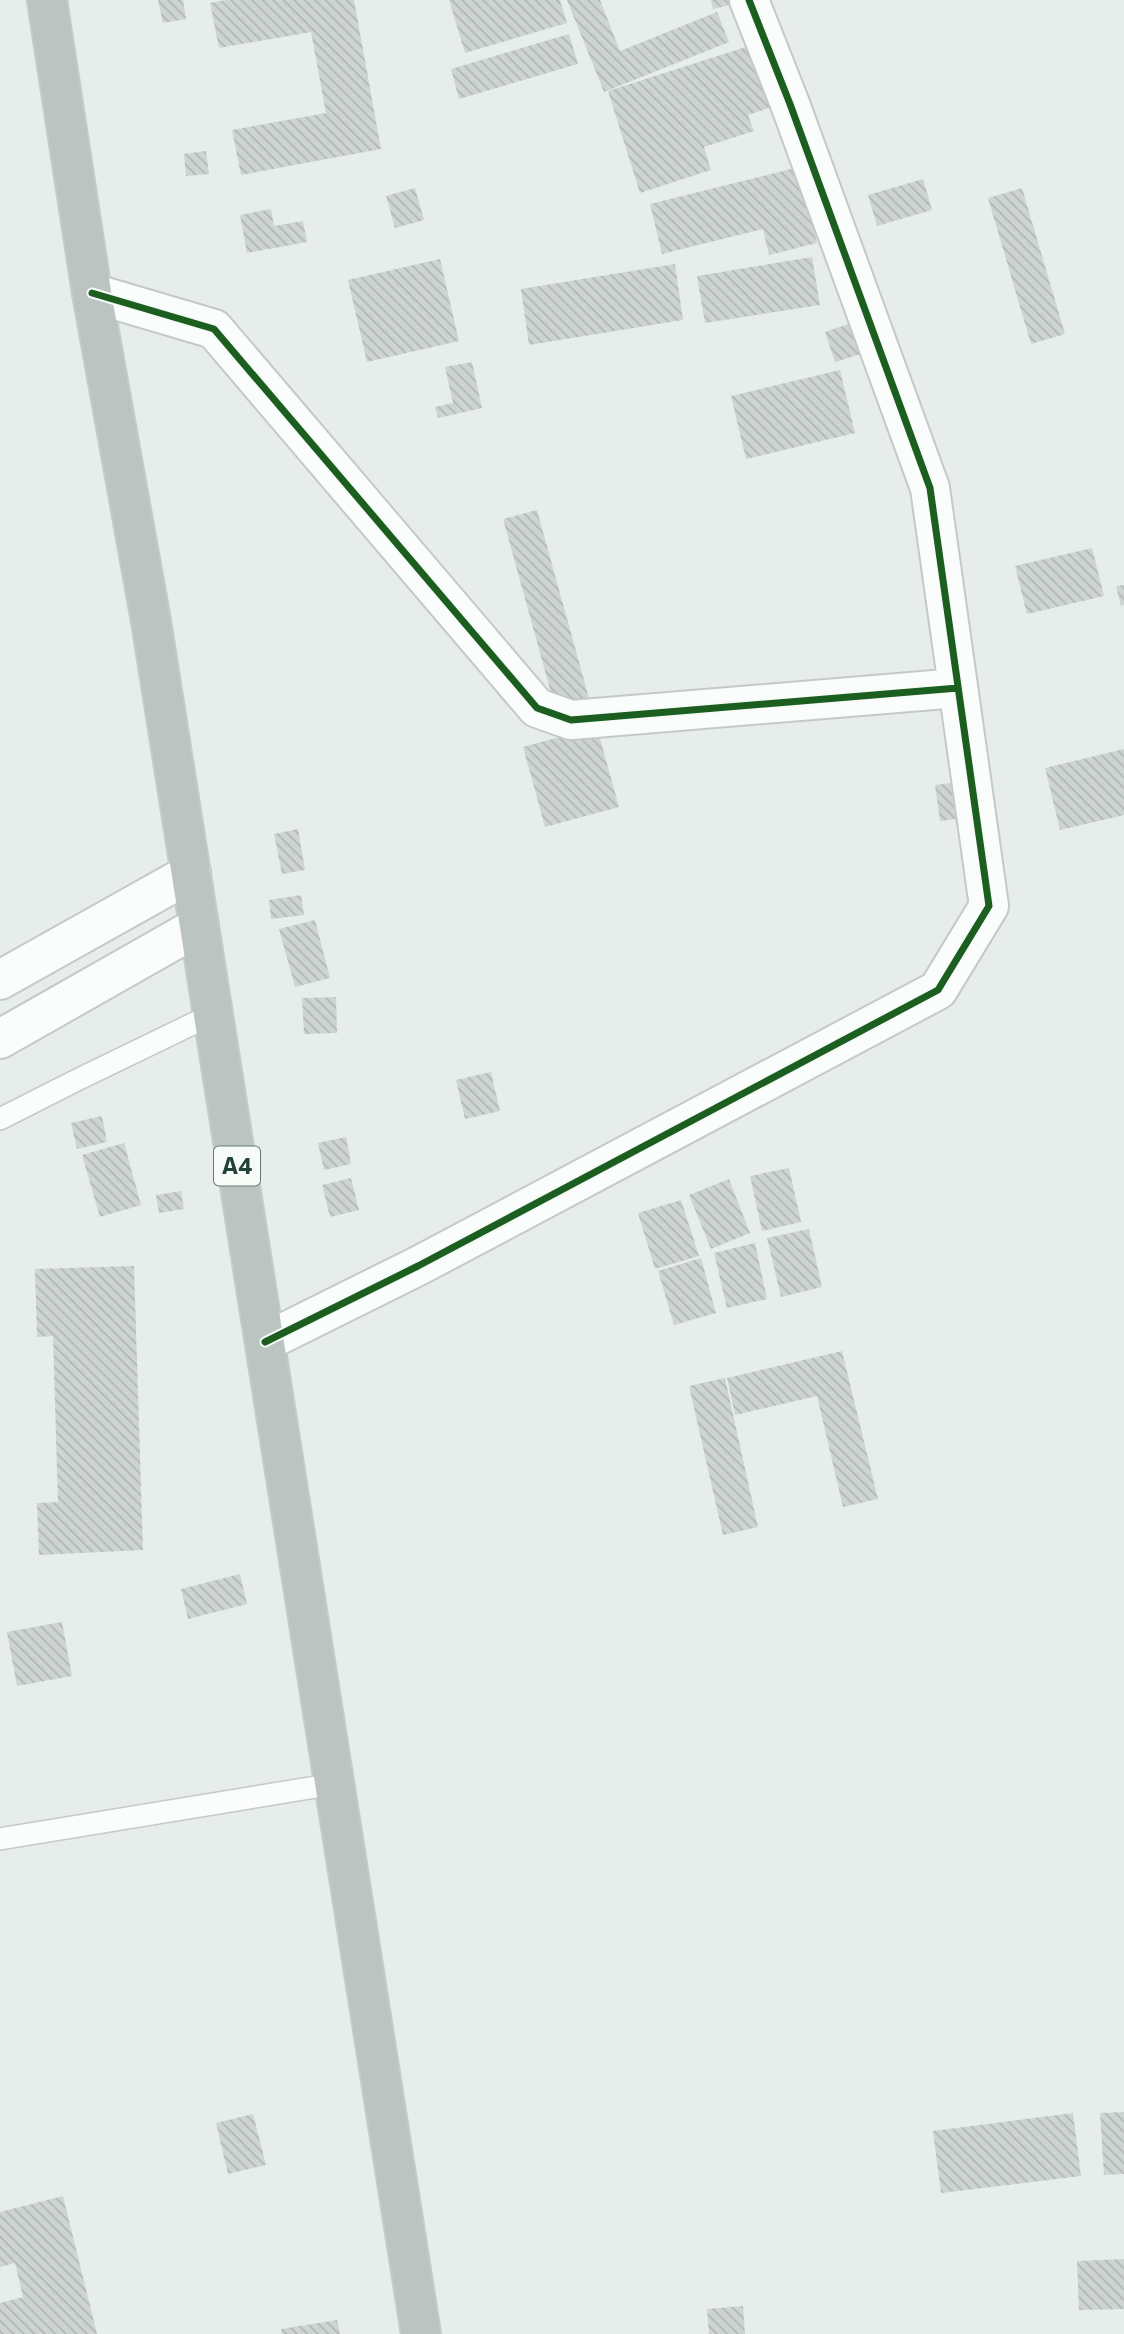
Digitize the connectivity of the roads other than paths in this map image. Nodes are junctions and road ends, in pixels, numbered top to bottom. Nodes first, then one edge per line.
1 (47, 0) edge
2 (749, 0) edge
3 (92, 293) junction
4 (958, 688) junction
5 (191, 873) junction
6 (199, 926) junction
7 (0, 980) edge
8 (213, 1014) junction
9 (0, 1039) edge
10 (0, 1119) edge
11 (265, 1342) junction
12 (334, 1784) junction
13 (0, 1839) edge
14 (421, 2334) edge

1 - 3 highway, A4
2 - 4 street
3 - 4 street
3 - 5 highway, A4
4 - 11 street
5 - 6 highway, A4
5 - 7 street
6 - 8 highway, A4
6 - 9 street
8 - 10 lane
8 - 11 highway, A4
11 - 12 highway, A4
12 - 13 lane
12 - 14 highway, A4

